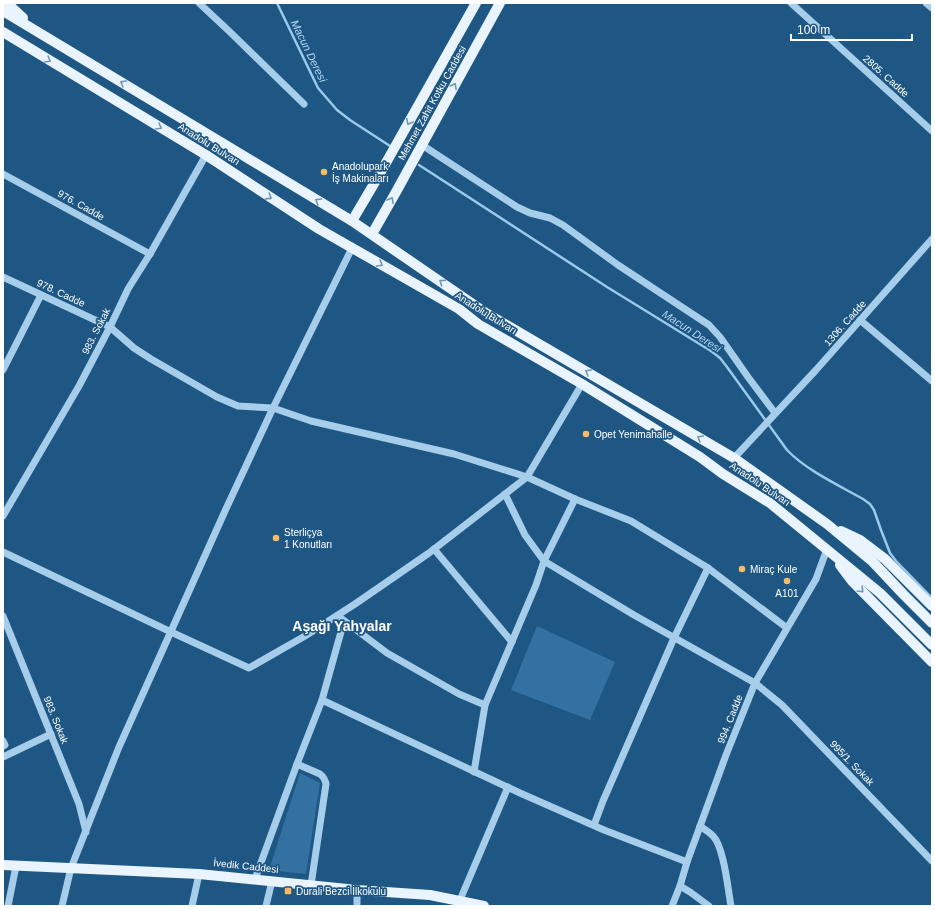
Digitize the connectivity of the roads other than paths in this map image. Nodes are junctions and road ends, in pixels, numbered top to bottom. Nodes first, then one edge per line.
1 (7, 3) edge
2 (199, 3) edge
3 (476, 3) edge
4 (500, 3) edge
5 (791, 3) edge
6 (926, 3) edge
7 (932, 8) edge
8 (3, 11) edge
9 (3, 32) edge
10 (38, 32) junction
11 (3, 38) edge
12 (29, 49) junction
13 (304, 104) dead end
14 (932, 131) edge
15 (422, 145) junction
16 (206, 155) junction
17 (3, 174) edge
18 (352, 221) junction
19 (372, 234) junction
20 (932, 239) edge
21 (352, 248) junction
22 (150, 254) junction
23 (3, 277) edge
24 (41, 295) junction
25 (860, 320) junction
26 (110, 327) junction
27 (3, 370) edge
28 (932, 381) edge
29 (582, 384) junction
30 (273, 408) junction
31 (773, 415) junction
32 (734, 458) junction
33 (528, 477) junction
34 (505, 494) junction
35 (575, 499) junction
36 (3, 516) edge
37 (826, 524) junction
38 (434, 549) junction
39 (827, 549) junction
40 (3, 552) edge
41 (544, 561) junction
42 (708, 568) junction
43 (932, 606) edge
44 (3, 616) edge
45 (337, 616) junction
46 (344, 621) junction
47 (932, 623) edge
48 (787, 628) junction
49 (171, 632) junction
50 (674, 638) junction
51 (512, 642) junction
52 (932, 645) edge
53 (932, 662) edge
54 (755, 683) junction
55 (322, 700) junction
56 (485, 705) junction
57 (51, 734) junction
58 (3, 741) edge
59 (3, 746) edge
60 (3, 757) edge
61 (297, 764) junction
62 (474, 772) junction
63 (508, 787) junction
64 (594, 825) junction
65 (700, 826) junction
66 (86, 832) junction
67 (932, 861) edge
68 (687, 862) junction
69 (3, 865) edge
70 (16, 866) junction
71 (70, 868) junction
72 (198, 874) junction
73 (255, 879) junction
74 (272, 881) junction
75 (311, 885) junction
76 (680, 886) junction
77 (357, 890) junction
78 (460, 900) junction
79 (8, 906) edge
80 (62, 906) edge
81 (192, 906) edge
82 (266, 906) edge
83 (357, 906) edge
84 (484, 906) edge
85 (672, 906) edge
86 (709, 906) edge
87 (731, 906) edge

1 - 10 main road
2 - 13 street
3 -> 18 main road, Mehmet Zahit Kotku Caddesi
15 -> 4 main road, Mehmet Zahit Kotku Caddesi
5 - 14 street, 2805. Cadde
6 - 7 street
8 - 10 main road, Anadolu Bulvarı
9 - 12 main road, Anadolu Bulvarı
18 -> 10 main road, Anadolu Bulvarı
11 - 12 main road
12 -> 16 main road, Anadolu Bulvarı
19 -> 15 main road, Mehmet Zahit Kotku Caddesi
15 - 31 street
16 -> 21 main road, Anadolu Bulvarı
16 - 22 street, 983. Sokak
17 - 22 street, 976. Cadde
18 - 19 main road, Anadolu Bulvarı
32 -> 19 main road, Anadolu Bulvarı
20 - 25 street, 1306. Cadde
21 -> 29 main road, Anadolu Bulvarı
21 - 30 street
22 - 26 street, 983. Sokak
23 - 24 street, 978. Cadde
24 - 26 street, 978. Cadde
24 - 27 street
25 - 28 street
25 - 31 street, 1306. Cadde
26 - 30 street, 978. Cadde
26 - 36 street, 983. Sokak
29 - 33 street
29 - 39 main road, Anadolu Bulvarı
30 - 33 street, 978. Cadde
30 - 49 street
31 - 32 street, 1306. Cadde
32 - 37 main road, Anadolu Bulvarı
33 - 34 street
33 - 35 street, 978. Cadde
34 - 38 street
34 - 41 street
35 - 41 street
35 - 42 street, 978. Cadde
37 - 43 main road
37 - 47 main road, Anadolu Bulvarı
38 - 45 street
38 - 51 street
39 - 48 street, 994. Cadde
39 - 52 main road, Anadolu Bulvarı
39 -> 53 main road
40 - 49 street
41 - 50 street, 995/1. Sokak
41 - 51 street
42 - 48 street, 978. Cadde
42 - 50 street
44 - 57 street, 983. Sokak
45 - 46 street
45 - 49 street
46 - 55 street
46 - 56 street
48 - 54 street, 994. Cadde
49 - 66 street
50 - 54 street, 995/1. Sokak
50 - 64 street
51 - 56 street
54 - 65 street, 994. Cadde
54 - 67 street, 995/1. Sokak
55 - 61 street
55 - 62 street
56 - 62 street
57 - 60 street
57 - 66 street, 983. Sokak
58 - 59 street
61 - 73 street
61 - 75 street
62 - 63 street
63 - 64 street
63 - 78 street
64 - 68 street
65 - 68 street, 994. Cadde
65 - 87 street
66 - 71 street
68 - 76 street, 994. Cadde
69 - 70 main road, İvedik Caddesi
70 - 71 main road, İvedik Caddesi
70 - 79 street
71 - 72 main road, İvedik Caddesi
71 - 80 street
72 - 73 main road, İvedik Caddesi
72 - 81 street
73 - 74 main road, İvedik Caddesi
74 - 75 main road, İvedik Caddesi
74 - 82 street
75 - 77 main road, İvedik Caddesi
76 - 85 street, 994. Cadde
76 - 86 street
77 - 78 main road, İvedik Caddesi
77 - 83 street
78 - 84 main road, İvedik Caddesi

